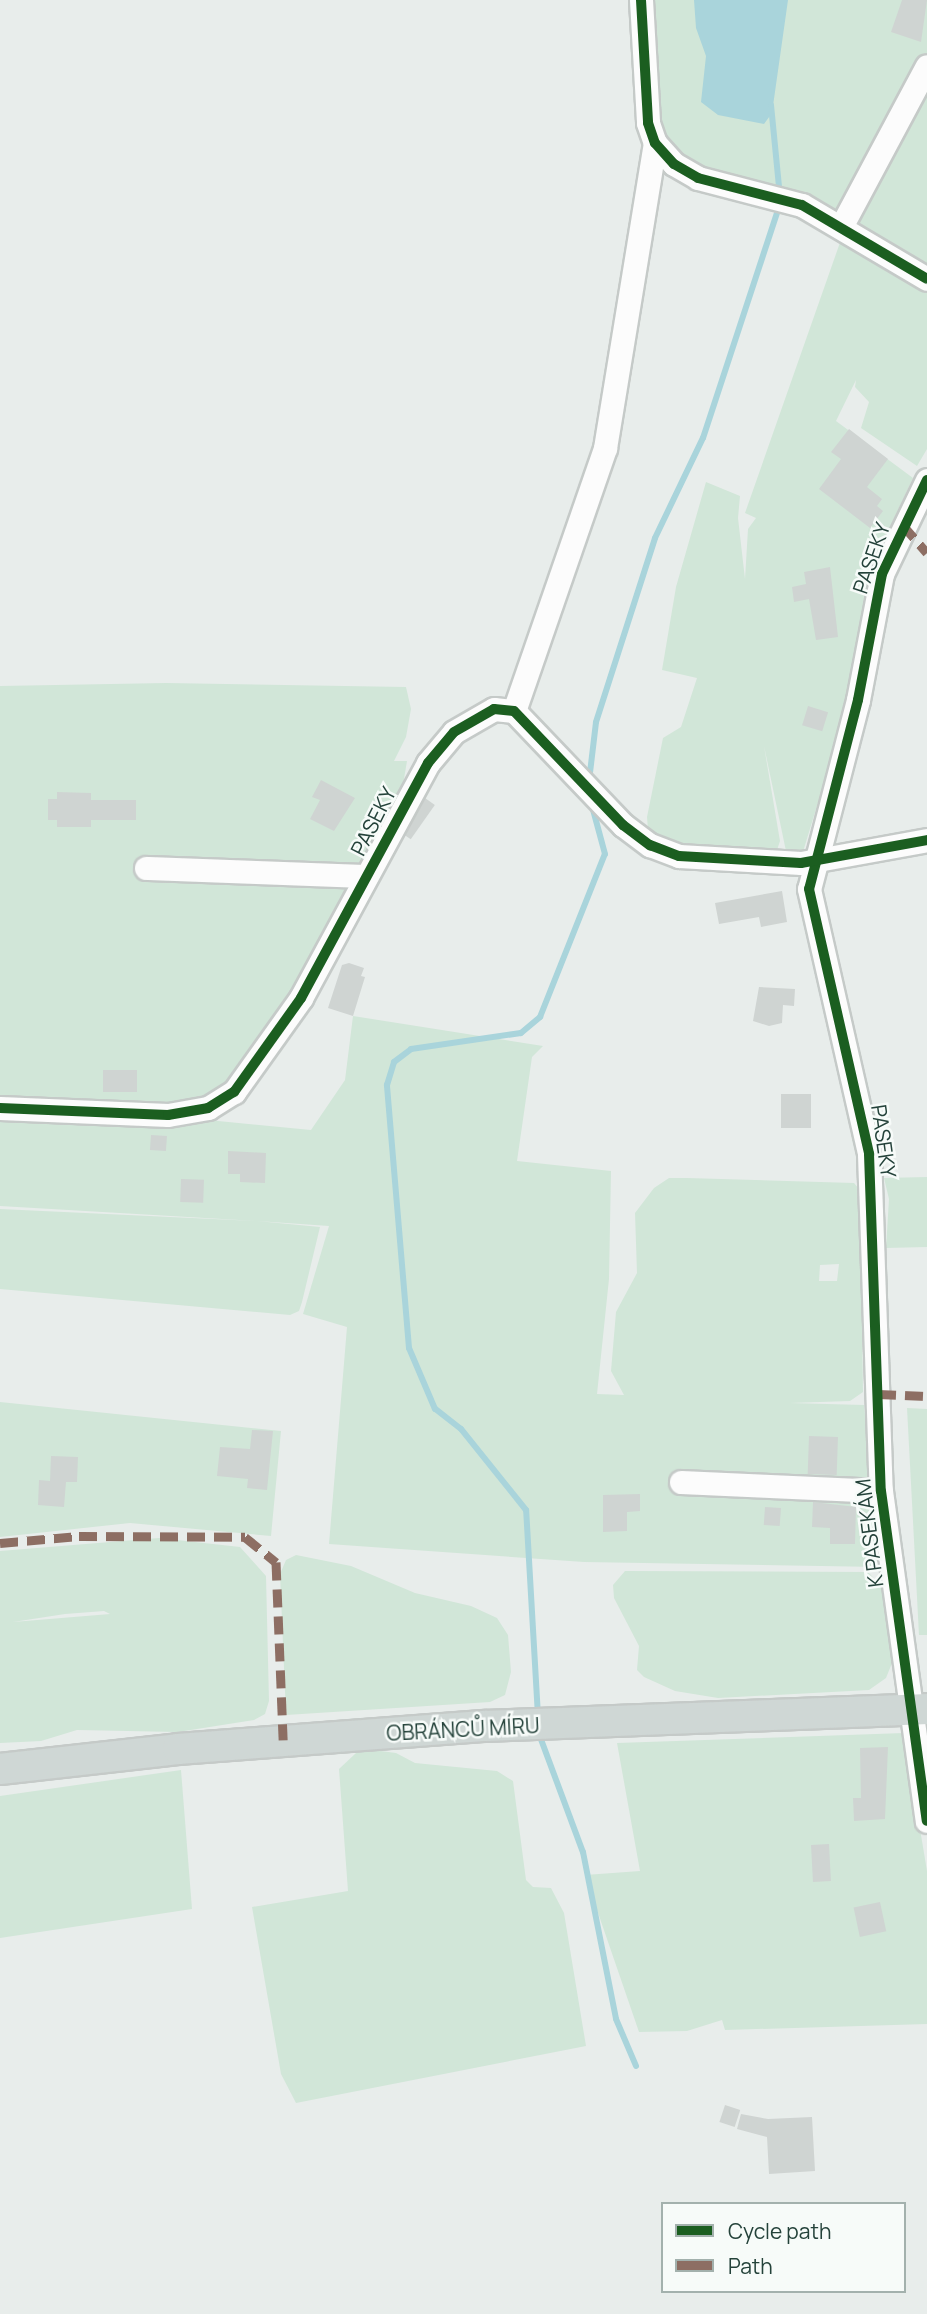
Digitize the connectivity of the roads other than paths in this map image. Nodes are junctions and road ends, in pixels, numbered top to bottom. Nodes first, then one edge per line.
1 (641, 0) edge
2 (927, 66) edge
3 (655, 143) junction
4 (842, 225) junction
5 (927, 279) edge
6 (927, 480) edge
7 (514, 711) junction
8 (927, 840) edge
9 (815, 858) junction
10 (146, 869) dead end
11 (366, 876) junction
12 (0, 1108) edge
13 (878, 1394) joint
14 (681, 1482) dead end
15 (881, 1491) junction
16 (918, 1710) edge
17 (0, 1769) edge
18 (927, 1821) edge

1 - 3 street
2 - 4 street
3 - 4 street
3 - 7 street
4 - 5 street
6 - 9 street, PASEKY
7 - 9 street
7 - 11 street, PASEKY
8 - 9 street
9 - 13 street, PASEKY
10 - 11 street
11 - 12 street, PASEKY
13 - 15 street, K PASEKÁM
14 - 15 street, K PASEKÁM
15 - 16 street, K PASEKÁM
16 - 17 main road, OBRÁNCŮ MÍRU
16 - 18 street, K PASEKÁM

